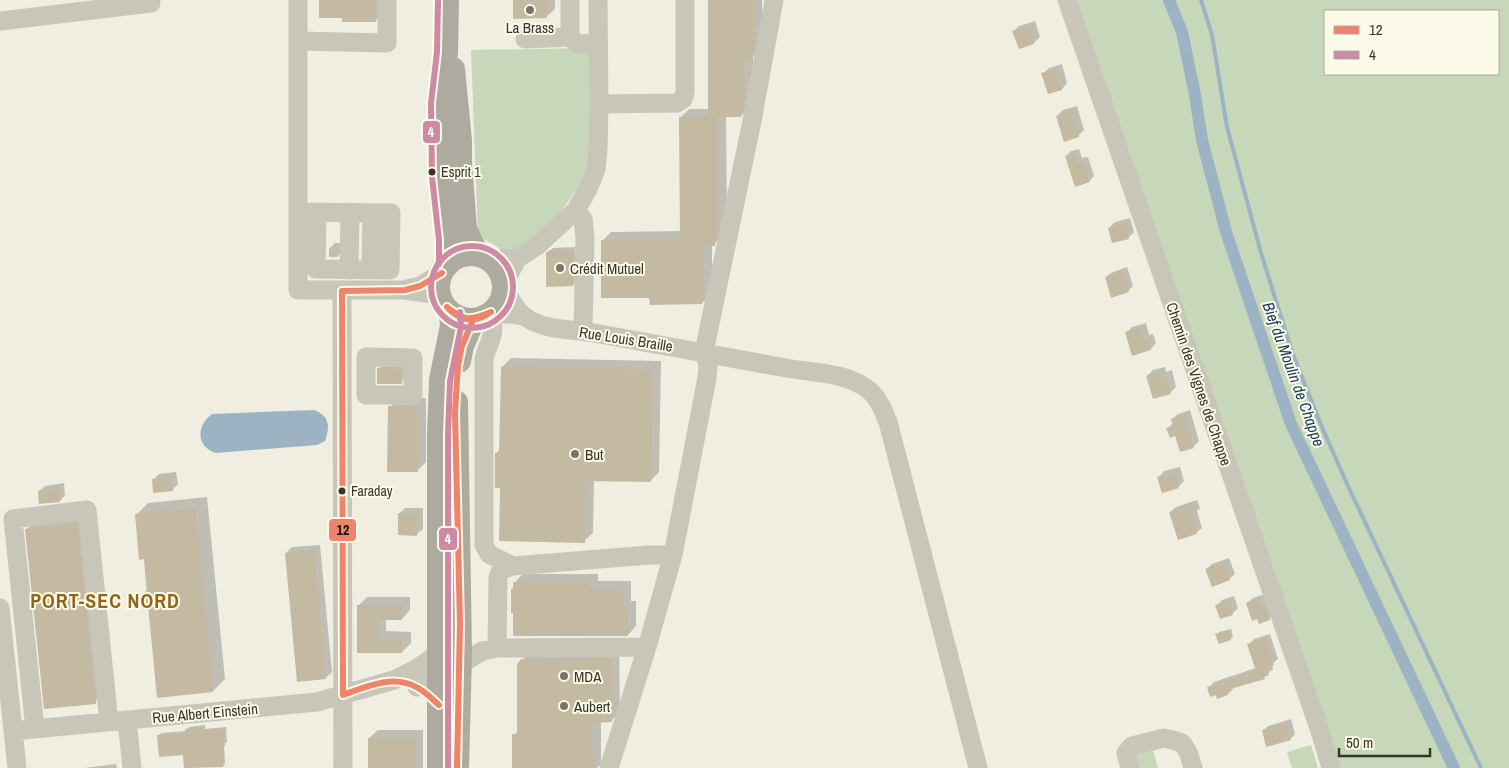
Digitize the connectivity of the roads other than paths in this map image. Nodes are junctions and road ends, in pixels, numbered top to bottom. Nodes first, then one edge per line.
1 (150, 0) edge
2 (298, 0) edge
3 (387, 0) edge
4 (447, 0) edge
5 (570, 0) edge
6 (598, 0) edge
7 (685, 0) edge
8 (774, 0) edge
9 (1067, 0) edge
10 (0, 21) edge
11 (447, 28) junction
12 (570, 37) junction
13 (525, 38) dead end
14 (298, 41) junction
15 (598, 43) junction
16 (599, 104) junction
17 (576, 210) junction
18 (298, 212) junction
19 (344, 212) junction
20 (482, 256) junction
21 (517, 259) junction
22 (343, 269) junction
23 (504, 285) junction
24 (342, 291) junction
25 (457, 297) junction
26 (524, 316) junction
27 (582, 331) junction
28 (704, 352) junction
29 (342, 356) junction
30 (366, 357) dead end
31 (673, 555) junction
32 (512, 566) junction
33 (0, 608) edge
34 (647, 647) junction
35 (496, 648) junction
36 (446, 665) junction
37 (3, 674) edge
38 (394, 680) junction
39 (417, 687) junction
40 (343, 695) junction
41 (439, 705) junction
42 (118, 721) junction
43 (35, 729) junction
44 (13, 731) junction
45 (16, 768) edge
46 (132, 768) edge
47 (343, 768) edge
48 (439, 768) edge
49 (450, 768) edge
50 (457, 768) edge
51 (609, 768) edge
52 (978, 768) edge
53 (1130, 768) edge
54 (1193, 768) edge
55 (1331, 768) edge

1 - 10 street
2 - 14 street
3 - 14 street
4 - 11 main road
5 - 12 street
6 - 15 street
7 - 16 street
8 - 28 street
9 - 55 street, Chemin des Vignes de Chappe
11 - 20 main road
11 - 25 main road
12 - 13 street
12 - 15 street
14 - 18 street
15 - 16 street
16 - 17 street
17 - 21 street
17 - 27 street
18 - 19 street
18 - 24 street
19 - 22 street
19 - 22 street
19 - 22 street
20 - 21 street
20 - 23 main road
20 - 25 main road
21 - 23 street
23 - 25 main road
23 - 26 street, Rue Louis Braille
24 - 25 street
24 - 29 street
25 - 26 street, Rue Louis Braille
25 - 32 street
25 - 36 main road
25 - 36 main road
26 - 27 street, Rue Louis Braille
27 - 28 street, Rue Louis Braille
28 - 31 street
28 - 52 street, Rue Louis Braille
29 - 30 street
29 - 40 street
31 - 32 street
31 - 34 street
32 - 35 street
33 - 37 street
34 - 35 street
34 - 51 street
35 - 36 street
36 - 38 street, Rue Albert Einstein
36 - 39 street
36 - 41 main road
36 - 49 main road
36 - 50 main road
37 - 44 street
38 - 39 street
38 - 40 street, Rue Albert Einstein
39 - 41 street
40 - 42 street, Rue Albert Einstein
40 - 47 street
41 - 48 main road
42 - 43 street, Rue Albert Einstein
42 - 43 street
42 - 46 street
43 - 44 street, Rue Albert Einstein
44 - 45 street
53 - 54 street

